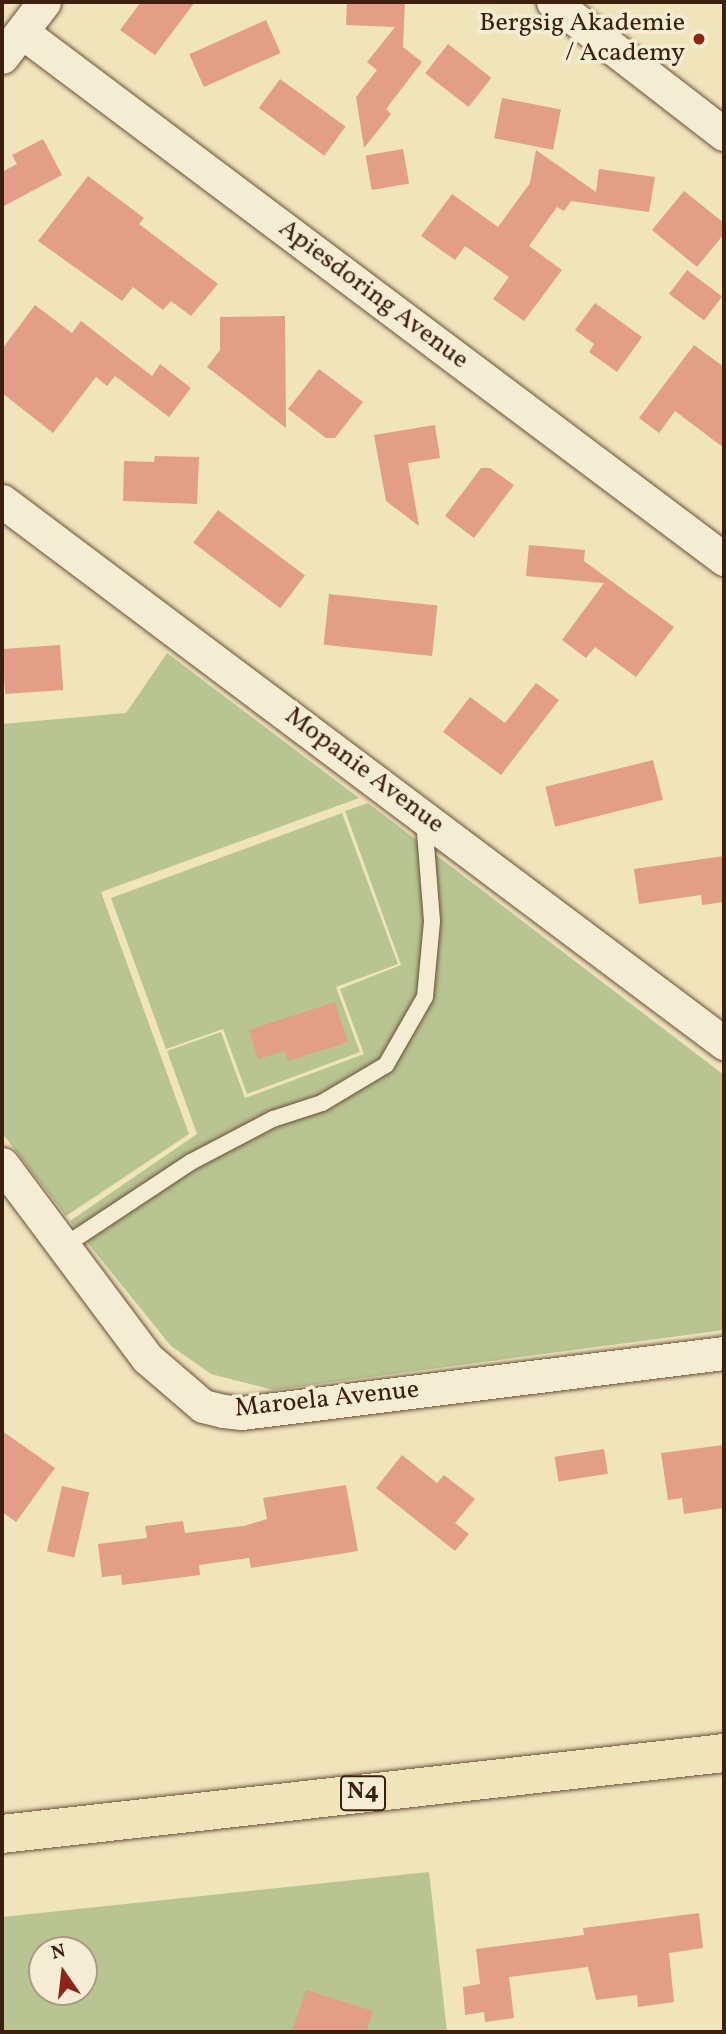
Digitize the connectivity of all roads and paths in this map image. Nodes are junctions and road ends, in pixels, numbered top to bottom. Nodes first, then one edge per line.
1 (44, 2) edge
2 (553, 2) edge
3 (12, 44) edge
4 (724, 134) edge
5 (2, 501) edge
6 (724, 559) edge
7 (424, 816) junction
8 (724, 1042) edge
9 (2, 1164) edge
10 (64, 1246) junction
11 (724, 1353) edge
12 (724, 1753) edge
13 (2, 1834) edge

1 - 3 street
2 - 4 street
3 - 6 street, Apiesdoring Avenue
5 - 7 street, Mopanie Avenue
7 - 8 street, Mopanie Avenue
7 - 10 lane
9 - 10 street, Maroela Avenue
10 - 11 street, Maroela Avenue
12 - 13 highway, N4

